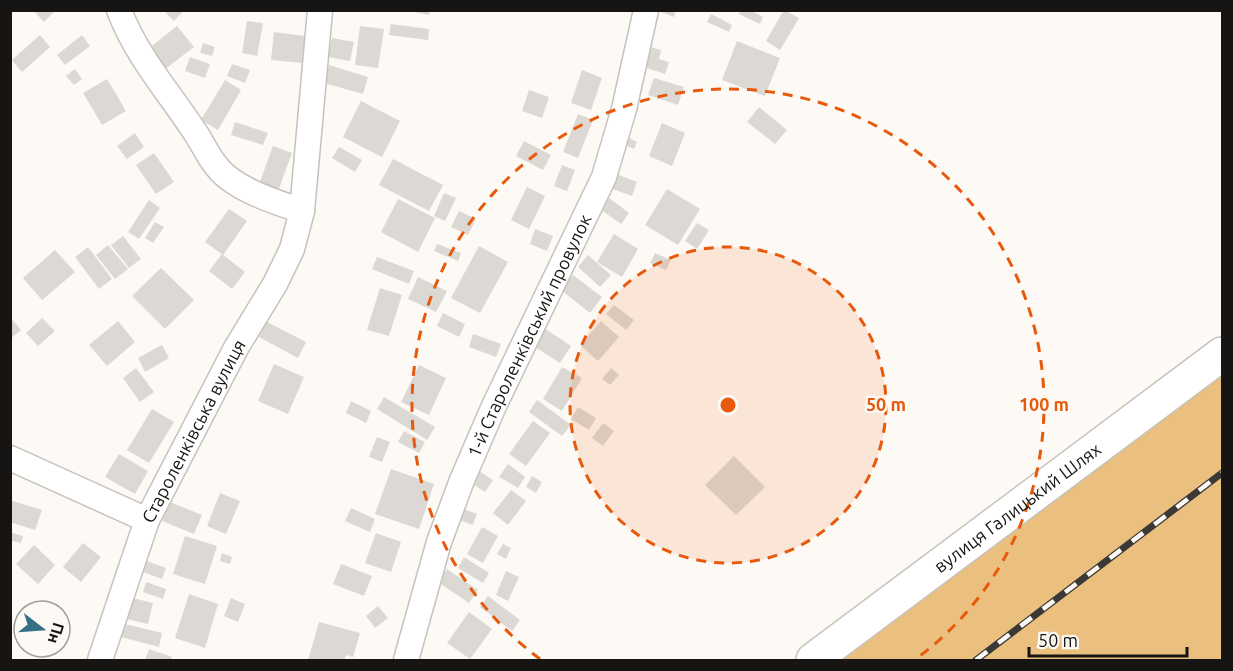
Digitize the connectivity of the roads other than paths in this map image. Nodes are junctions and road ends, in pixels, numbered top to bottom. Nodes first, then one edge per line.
1 (119, 10) edge
2 (320, 10) edge
3 (646, 10) edge
4 (302, 212) junction
5 (1222, 354) edge
6 (10, 458) edge
7 (147, 520) junction
8 (100, 660) edge
9 (406, 660) edge
10 (813, 660) edge

1 - 4 street
2 - 4 street, Староленківська вулиця
3 - 9 street, 1-й Староленківський провулок
4 - 7 street, Староленківська вулиця
5 - 10 highway, вулиця Галицький Шлях
6 - 7 street
7 - 8 street, Староленківська вулиця

